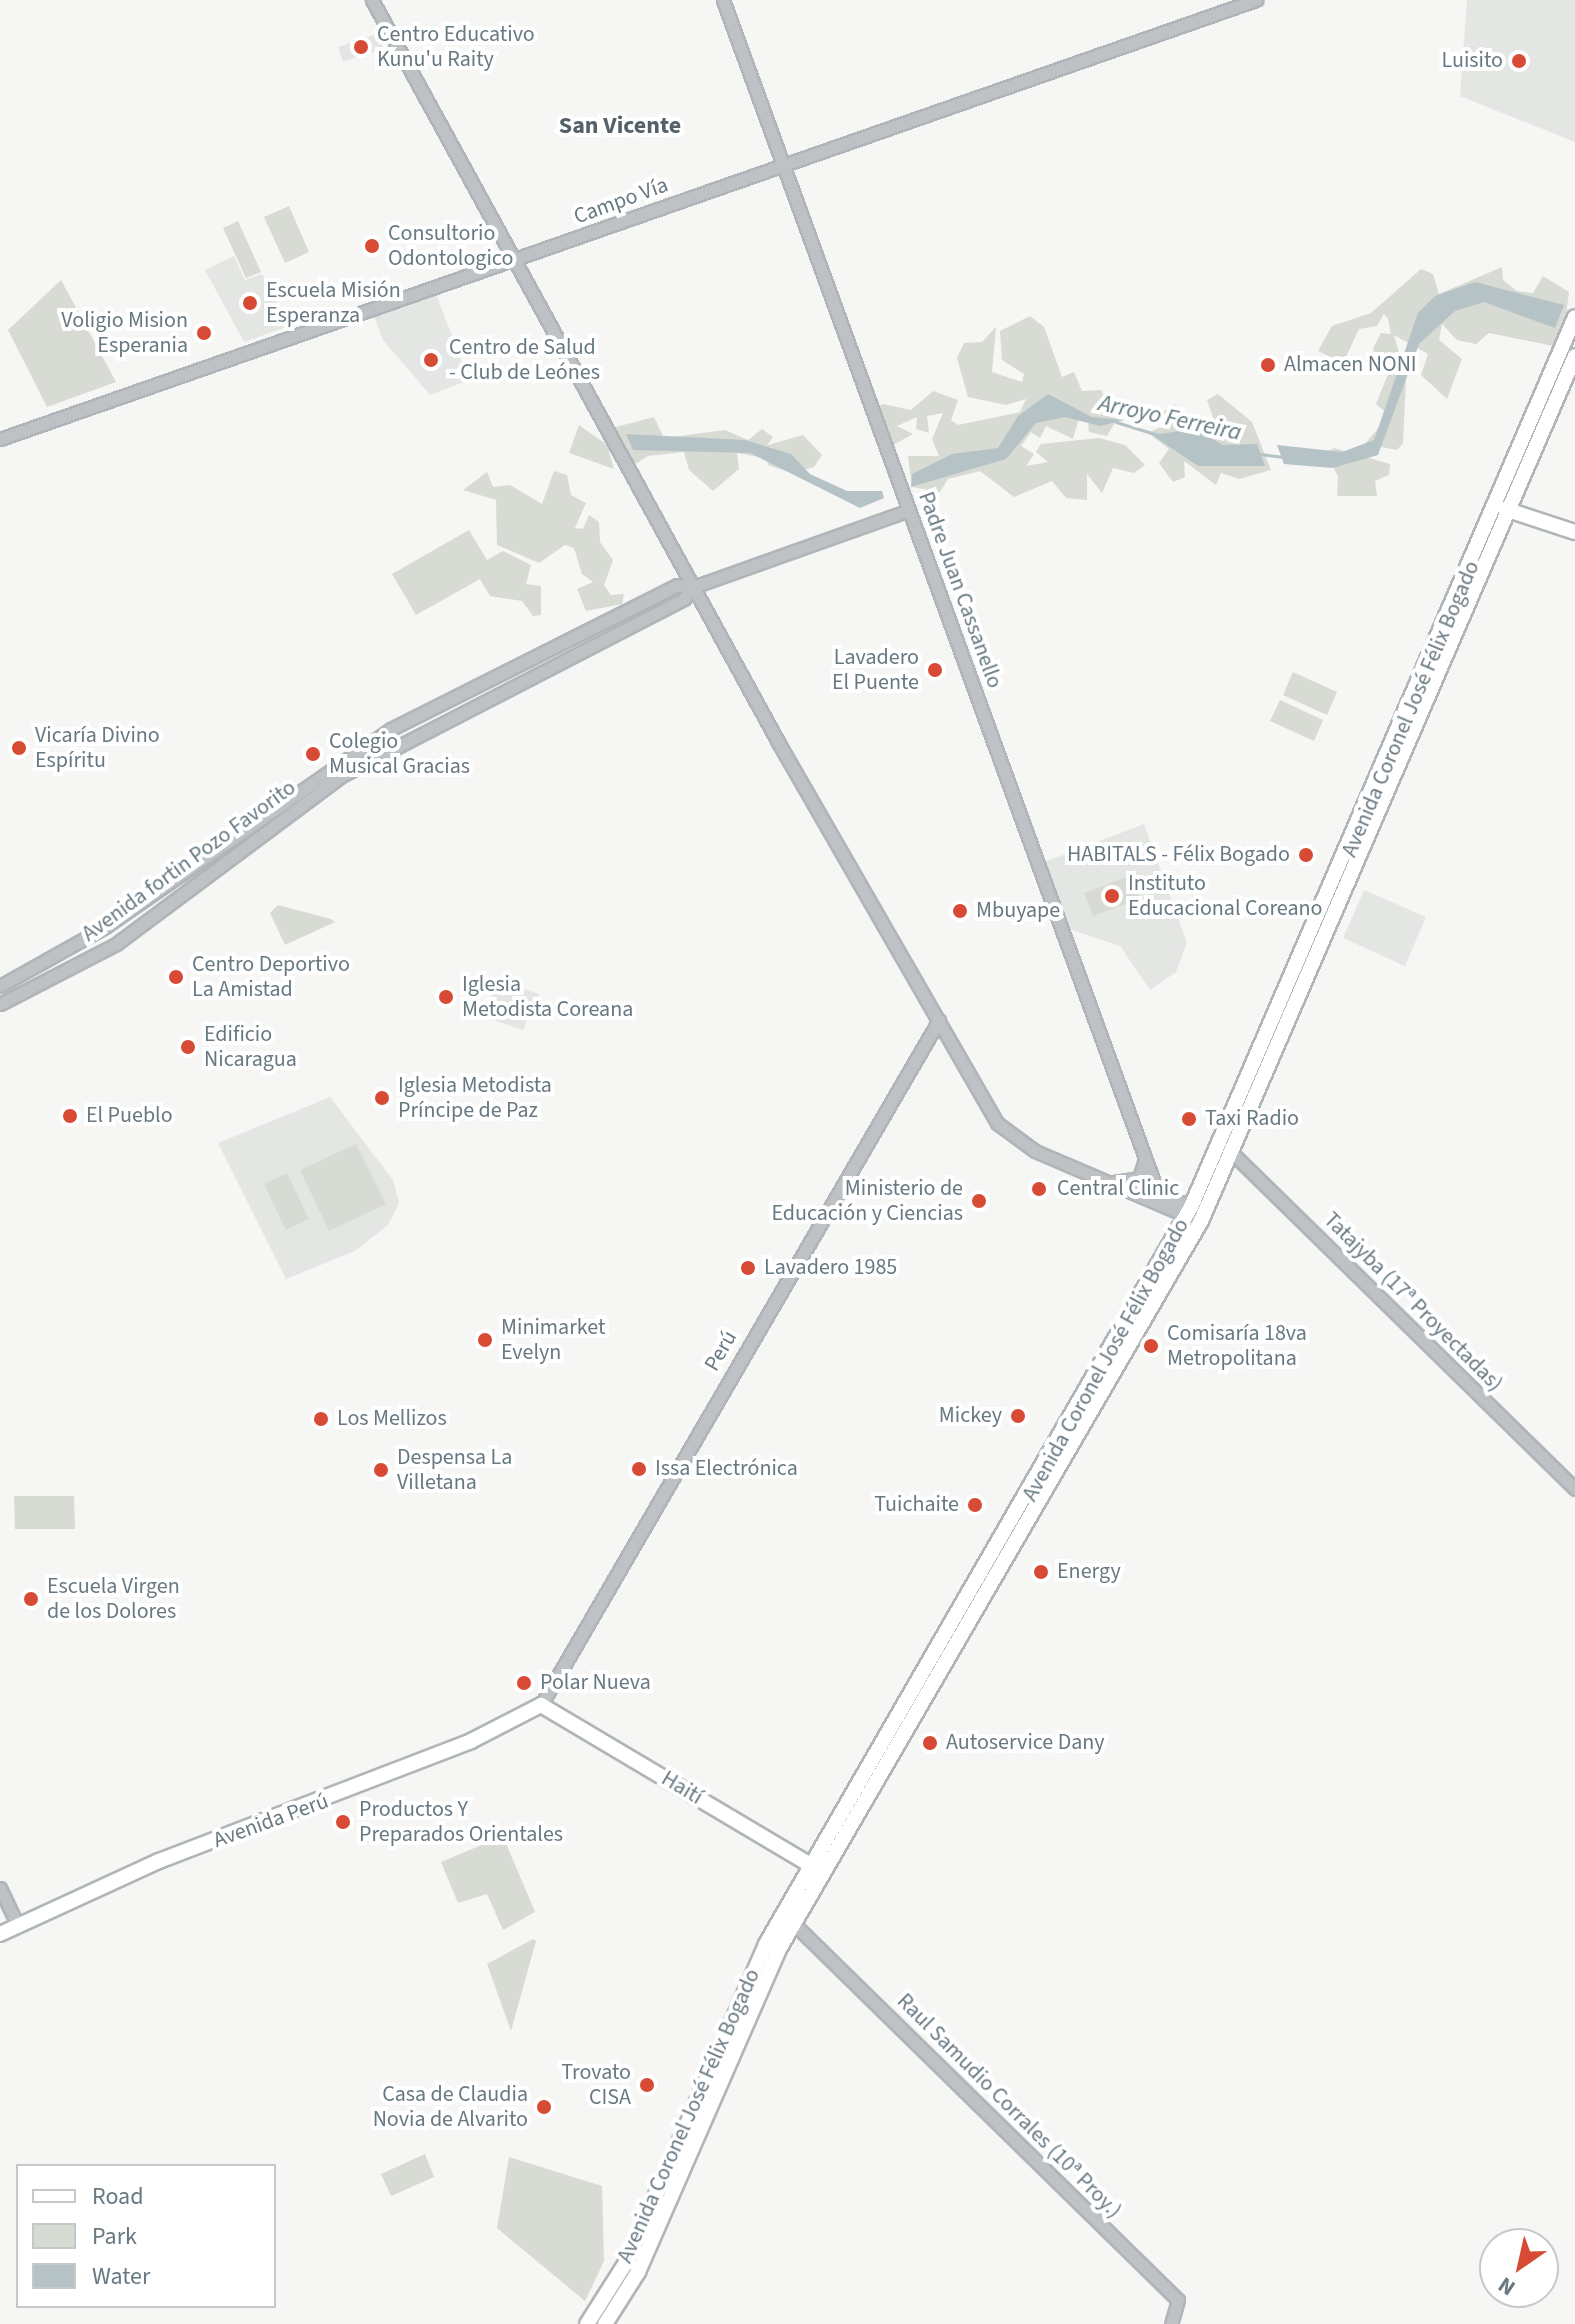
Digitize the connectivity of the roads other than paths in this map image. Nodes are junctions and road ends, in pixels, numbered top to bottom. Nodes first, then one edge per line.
1 (372, 0) edge
2 (723, 0) edge
3 (1256, 0) edge
4 (783, 163) junction
5 (514, 261) junction
6 (1575, 317) edge
7 (1575, 356) edge
8 (0, 439) edge
9 (1497, 506) junction
10 (909, 510) junction
11 (1513, 511) junction
12 (1575, 532) edge
13 (693, 587) junction
14 (0, 986) edge
15 (0, 1004) edge
16 (939, 1020) junction
17 (1228, 1148) junction
18 (1145, 1157) junction
19 (1109, 1183) junction
20 (1196, 1214) junction
21 (1575, 1489) edge
22 (541, 1705) junction
23 (816, 1868) junction
24 (0, 1888) edge
25 (794, 1924) junction
26 (18, 1926) junction
27 (0, 1934) edge
28 (587, 2324) edge
29 (605, 2324) edge
30 (1171, 2324) edge

1 - 5 street
2 - 4 street, Padre Juan Cassanello
3 - 4 street, Campo Vía
4 - 5 street, Campo Vía
4 - 10 street, Padre Juan Cassanello
5 - 8 street, Campo Vía
5 - 13 street
6 - 9 main road, Avenida Coronel José Félix Bogado
7 - 11 main road, Avenida Coronel José Félix Bogado
9 - 11 main road
9 - 17 main road, Avenida Coronel José Félix Bogado
10 - 13 street, Avenida fortin Pozo Favorito
10 - 18 street, Padre Juan Cassanello
11 - 12 main road
11 - 17 main road, Avenida Coronel José Félix Bogado
13 - 14 street, Avenida fortin Pozo Favorito
13 - 15 street, Avenida fortin Pozo Favorito
13 - 16 street
16 - 19 street
16 - 22 street, Perú
17 - 20 main road, Avenida Coronel José Félix Bogado
17 - 21 street, Tatajyba (17ª Proyectadas)
18 - 19 street
18 - 20 street, Padre Juan Cassanello
19 - 20 street
20 - 23 main road, Avenida Coronel José Félix Bogado
22 - 23 main road, Haití
22 - 26 main road, Avenida Perú
23 - 25 main road, Avenida Coronel José Félix Bogado
23 - 28 main road, Avenida Coronel José Félix Bogado
24 - 26 street
25 - 29 main road, Avenida Coronel José Félix Bogado
25 - 30 street, Raul Samudio Corrales (10ª Proy.)
26 - 27 main road, Avenida Perú

